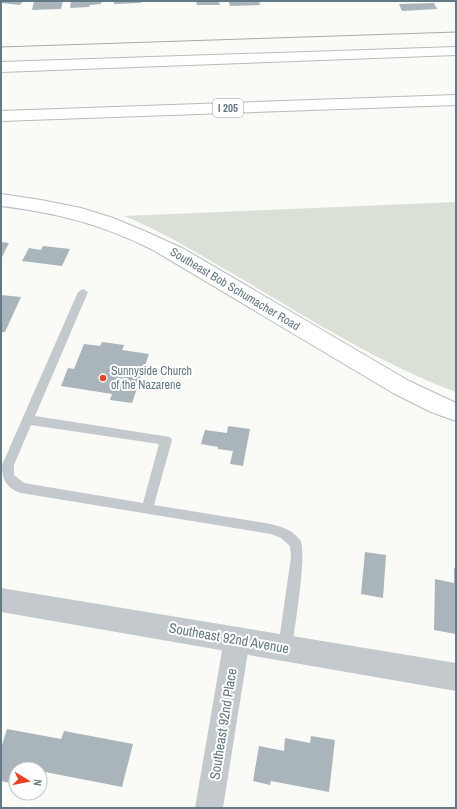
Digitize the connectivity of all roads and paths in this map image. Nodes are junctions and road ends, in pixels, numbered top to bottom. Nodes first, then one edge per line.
1 (456, 51) edge
2 (1, 67) edge
3 (456, 100) edge
4 (1, 116) edge
5 (1, 200) edge
6 (83, 292) dead end
7 (456, 412) edge
8 (28, 420) junction
9 (147, 509) junction
10 (1, 600) edge
11 (237, 639) junction
12 (285, 648) junction
13 (456, 677) edge
14 (209, 808) edge

1 - 2 main road
3 - 4 main road, I 205
5 - 7 main road, Southeast Bob Schumacher Road
6 - 8 lane
8 - 9 lane
8 - 9 lane
9 - 12 lane
10 - 11 street, Southeast 92nd Avenue
11 - 12 street, Southeast 92nd Avenue
11 - 14 street, Southeast 92nd Place
12 - 13 street, Southeast 92nd Avenue

